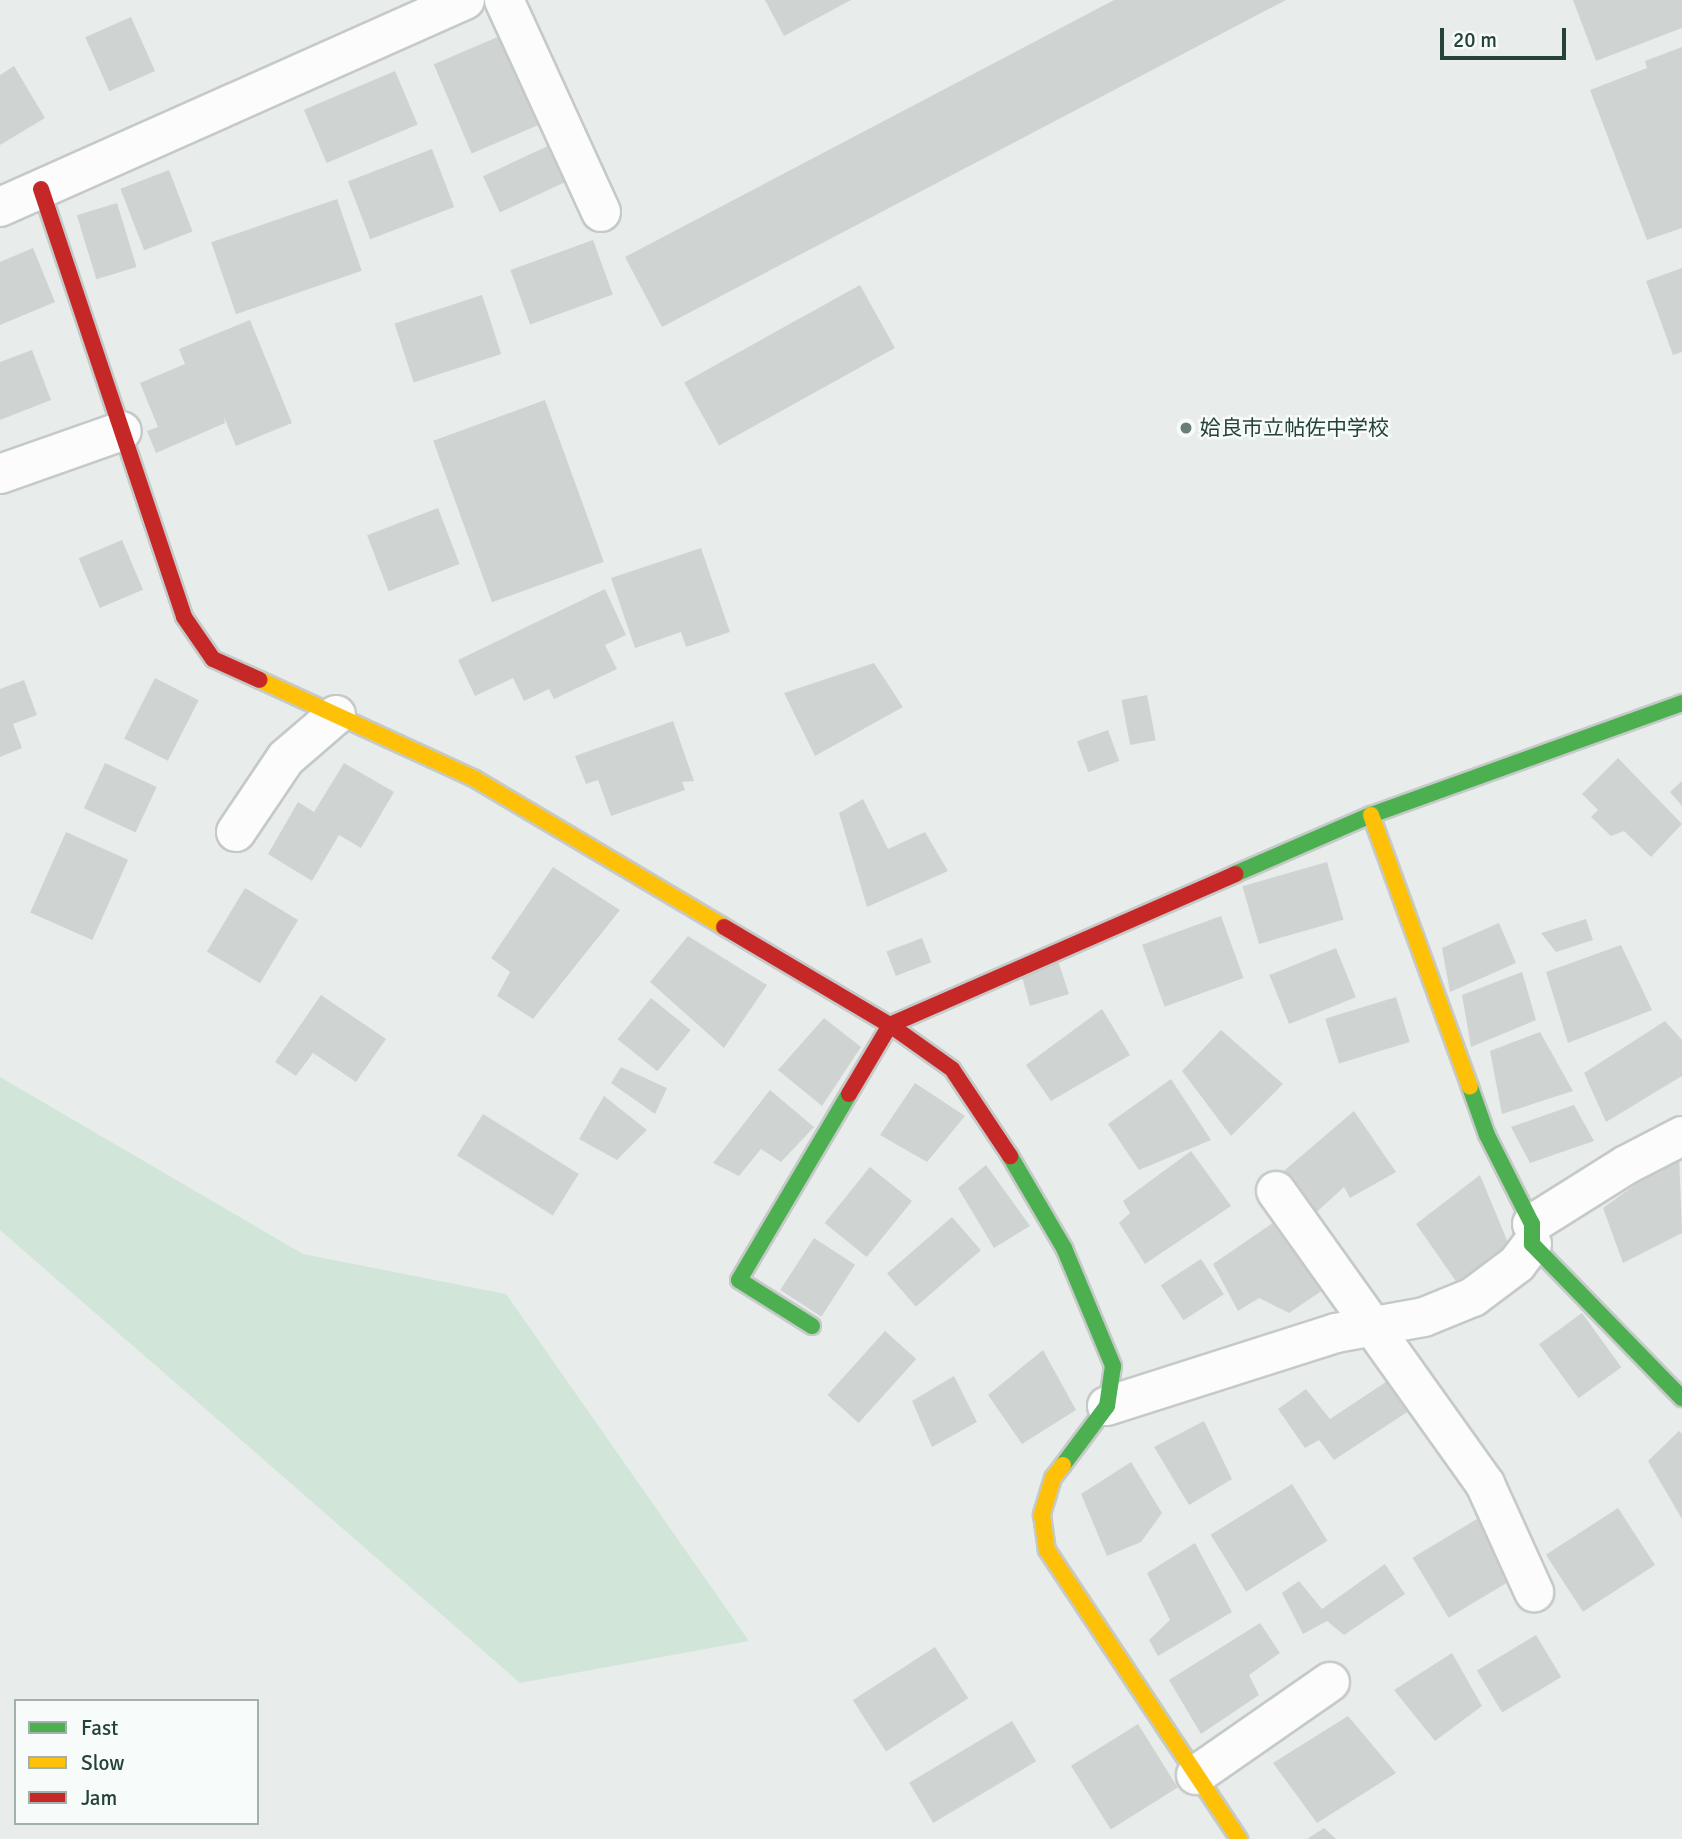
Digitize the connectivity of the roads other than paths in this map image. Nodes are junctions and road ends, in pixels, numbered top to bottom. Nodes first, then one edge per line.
1 (465, 0) edge
2 (504, 0) edge
3 (41, 189) junction
4 (0, 208) edge
5 (601, 212) dead end
6 (122, 431) junction
7 (0, 474) edge
8 (1682, 703) edge
9 (336, 715) junction
10 (1371, 815) junction
11 (236, 832) dead end
12 (890, 1025) junction
13 (1682, 1136) edge
14 (1276, 1191) dead end
15 (1532, 1234) junction
16 (812, 1326) dead end
17 (1373, 1326) junction
18 (1682, 1398) edge
19 (1107, 1406) junction
20 (1534, 1592) dead end
21 (1330, 1682) dead end
22 (1196, 1775) junction
23 (1239, 1839) edge

1 - 3 street
2 - 5 street
3 - 4 street
3 - 6 street
6 - 7 street
6 - 9 street
8 - 10 street
9 - 11 street
9 - 12 street
10 - 12 street
10 - 15 street
12 - 16 street
12 - 19 street
13 - 15 street
14 - 17 street
15 - 17 street
15 - 18 street
17 - 19 street
17 - 20 street
19 - 22 street
21 - 22 street
22 - 23 street

